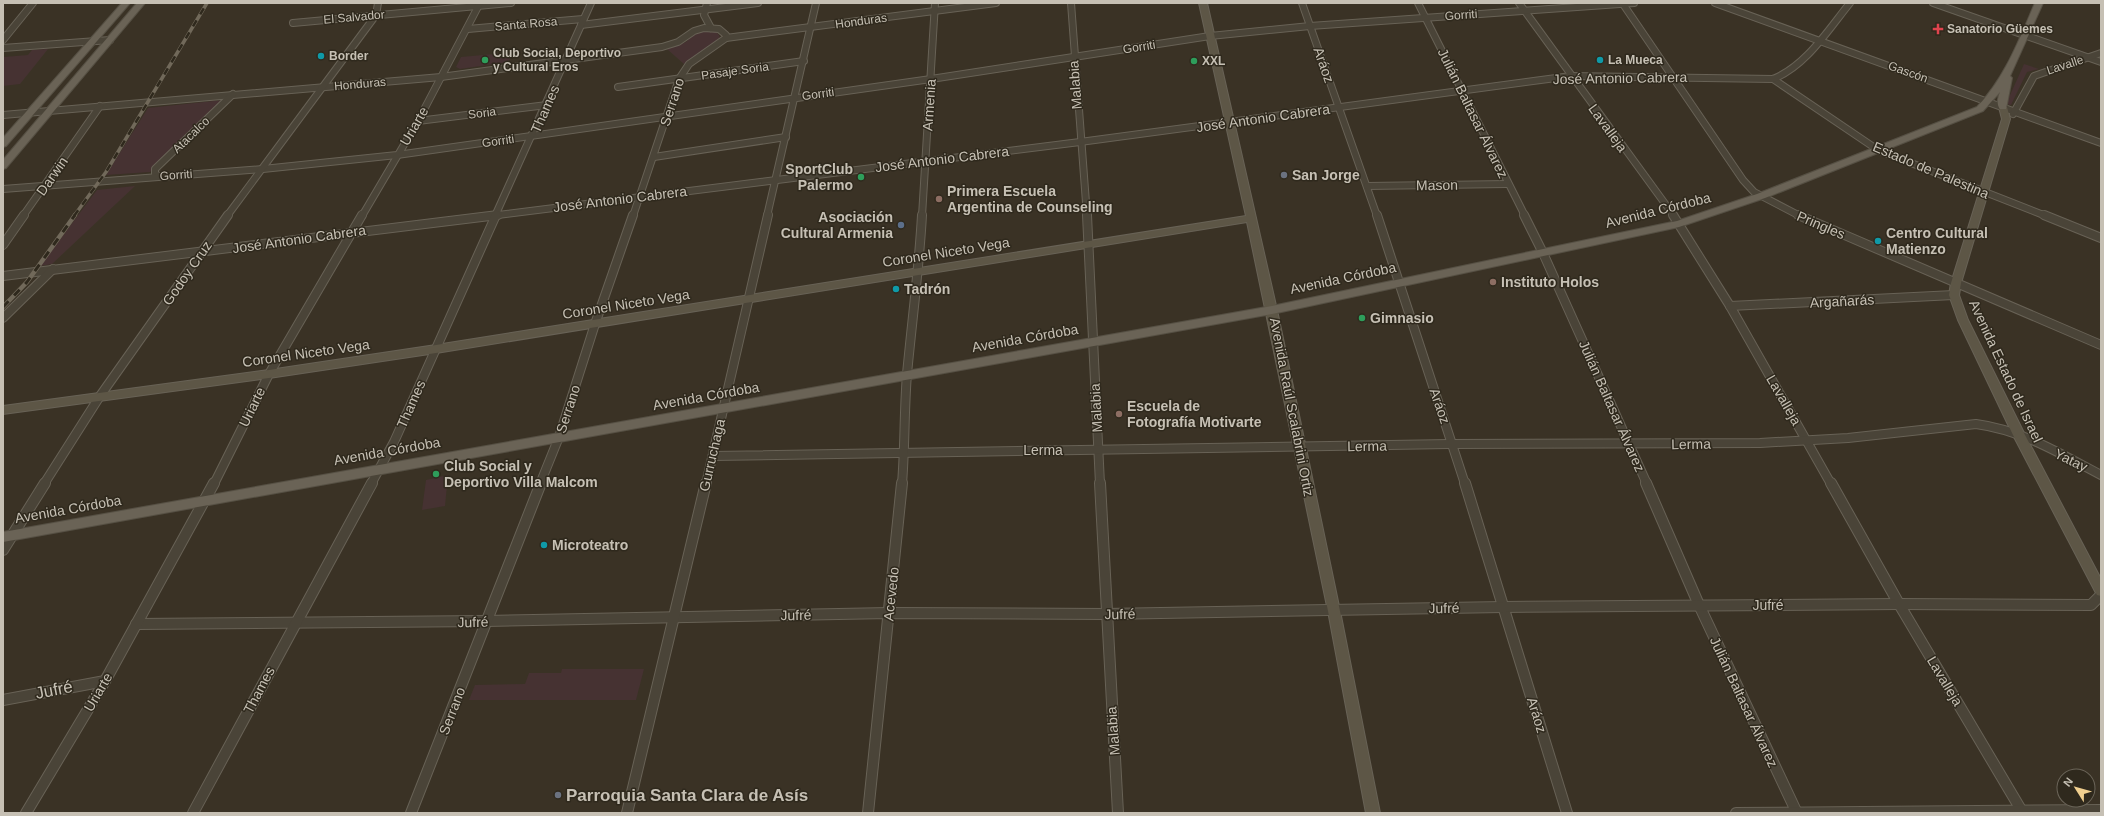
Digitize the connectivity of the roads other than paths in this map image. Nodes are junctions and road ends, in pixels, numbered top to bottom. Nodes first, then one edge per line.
1 (33, 3) edge
2 (126, 3) edge
3 (141, 3) edge
4 (378, 3) edge
5 (511, 3) edge
6 (591, 3) edge
7 (707, 3) edge
8 (758, 3) edge
9 (816, 3) edge
10 (935, 3) edge
11 (996, 3) edge
12 (1071, 3) edge
13 (1203, 3) edge
14 (1302, 3) edge
15 (1418, 3) edge
16 (1519, 3) edge
17 (1634, 3) edge
18 (1715, 3) edge
19 (1850, 3) edge
20 (1933, 3) edge
21 (2040, 3) edge
22 (1623, 4) edge
23 (480, 5) edge
24 (704, 10) junction
25 (935, 11) junction
26 (1525, 11) junction
27 (376, 15) junction
28 (1426, 18) junction
29 (582, 22) junction
30 (293, 23) dead end
31 (1310, 26) junction
32 (711, 28) junction
33 (811, 28) junction
34 (468, 30) junction
35 (1210, 36) junction
36 (2024, 36) junction
37 (726, 38) junction
38 (3, 40) edge
39 (110, 40) junction
40 (1820, 40) junction
41 (94, 41) junction
42 (3, 48) edge
43 (2101, 53) edge
44 (1073, 56) junction
45 (2088, 57) junction
46 (566, 60) junction
47 (804, 61) junction
48 (2101, 62) edge
49 (2011, 65) junction
50 (1571, 76) junction
51 (441, 77) junction
52 (1674, 77) junction
53 (679, 79) junction
54 (931, 79) junction
55 (1773, 79) junction
56 (323, 87) junction
57 (618, 87) dead end
58 (1462, 91) junction
59 (233, 94) junction
60 (795, 97) junction
61 (1988, 102) junction
62 (547, 105) junction
63 (100, 106) junction
64 (1339, 107) junction
65 (2003, 107) junction
66 (50, 110) junction
67 (30, 112) junction
68 (2015, 112) junction
69 (3, 114) edge
70 (667, 116) junction
71 (2006, 120) junction
72 (418, 121) junction
73 (1230, 123) junction
74 (533, 136) junction
75 (786, 138) junction
76 (1080, 142) junction
77 (2101, 143) edge
78 (3, 144) edge
79 (1878, 150) junction
80 (397, 155) junction
81 (654, 157) junction
82 (926, 160) junction
83 (3, 166) edge
84 (263, 169) junction
85 (159, 176) junction
86 (777, 179) junction
87 (1508, 184) junction
88 (46, 186) junction
89 (1367, 186) junction
90 (3, 189) edge
91 (1984, 192) junction
92 (1761, 196) junction
93 (639, 197) junction
94 (496, 215) junction
95 (1252, 218) junction
96 (1679, 224) junction
97 (352, 232) junction
98 (2101, 238) edge
99 (1088, 244) junction
100 (3, 245) edge
101 (200, 252) junction
102 (1543, 254) junction
103 (53, 269) junction
104 (918, 271) junction
105 (3, 276) edge
106 (1398, 283) junction
107 (1956, 283) junction
108 (1954, 295) junction
109 (749, 299) junction
110 (1730, 306) junction
111 (1272, 310) junction
112 (3, 318) edge
113 (595, 324) junction
114 (1093, 343) junction
115 (2101, 345) edge
116 (436, 349) junction
117 (269, 374) junction
118 (907, 375) junction
119 (100, 396) junction
120 (722, 409) junction
121 (3, 410) edge
122 (2019, 436) junction
123 (559, 437) junction
124 (1807, 441) junction
125 (1454, 444) junction
126 (1630, 445) junction
127 (1299, 448) junction
128 (1098, 449) junction
129 (905, 450) junction
130 (713, 456) junction
131 (380, 468) junction
132 (2101, 475) edge
133 (206, 500) junction
134 (8, 536) edge
135 (3, 550) edge
136 (2101, 591) edge
137 (2101, 595) edge
138 (1899, 604) junction
139 (1699, 606) junction
140 (1503, 607) junction
141 (1334, 610) junction
142 (889, 613) junction
143 (1106, 614) junction
144 (673, 616) junction
145 (486, 621) junction
146 (136, 624) junction
147 (294, 624) junction
148 (105, 681) junction
149 (3, 700) edge
150 (2101, 810) edge
151 (1796, 812) edge
152 (2022, 812) edge
153 (26, 813) edge
154 (193, 813) edge
155 (411, 813) edge
156 (627, 813) edge
157 (868, 813) edge
158 (1118, 813) edge
159 (1373, 813) edge
160 (1566, 813) edge
161 (1736, 813) edge

1 - 38 street
2 - 41 main road
3 - 39 main road
4 - 27 street, Godoy Cruz
5 - 23 street, El Salvador
6 - 29 street, Thames
7 - 24 street
8 - 24 street, Santa Rosa
9 - 33 street, Gurruchaga
10 - 25 street, Armenia
11 - 25 street, Honduras
12 - 44 street, Malabia
13 - 35 main road, Avenida Raúl Scalabrini Ortiz
14 - 31 street, Aráoz
15 - 28 street, Julián Baltasar Álvarez
16 - 26 street, Lavalleja
17 - 22 street, Gorriti
18 - 40 street, Gascón
19 - 40 street
20 - 36 street
21 - 36 main road, Avenida Córdoba
22 - 26 street, Gorriti
22 - 52 street, Pringles
23 - 27 street, El Salvador
23 - 34 street, Uriarte
24 - 29 street, Santa Rosa
24 - 32 street
25 - 33 street, Honduras
25 - 54 street, Armenia
26 - 28 street, Gorriti
26 - 50 street, Lavalleja
27 - 30 street, El Salvador
27 - 56 street, Godoy Cruz
28 - 31 street, Gorriti
28 - 58 street, Julián Baltasar Álvarez
29 - 34 street, Santa Rosa
29 - 46 street, Thames
31 - 35 street, Gorriti
31 - 64 street, Aráoz
32 - 37 street
32 - 46 street, Honduras
33 - 37 street, Honduras
33 - 47 street, Gurruchaga
34 - 51 street, Uriarte
35 - 44 street, Gorriti
35 - 73 main road, Avenida Raúl Scalabrini Ortiz
36 - 45 street
36 - 49 main road, Avenida Córdoba
37 - 53 street, Serrano
39 - 41 street
39 - 66 main road
40 - 55 street
40 - 61 street, Gascón
41 - 42 street
41 - 67 main road
43 - 45 street, Lavalle
44 - 54 street, Gorriti
44 - 76 street, Malabia
45 - 48 street
45 - 68 street, Lavalle
46 - 51 street, Honduras
46 - 62 street, Thames
47 - 53 street, Pasaje Soria
47 - 60 street, Gurruchaga
49 - 61 main road, Avenida Córdoba
49 - 65 main road, Avenida Córdoba
50 - 52 street, José Antonio Cabrera
50 - 58 street, José Antonio Cabrera
50 - 96 street, Lavalleja
51 - 56 street, Honduras
51 - 72 street, Uriarte
52 - 55 street, José Antonio Cabrera
52 - 92 street, Pringles
53 - 57 street, Pasaje Soria
53 - 70 street, Serrano
54 - 60 street, Gorriti
54 - 82 street, Armenia
55 - 79 street, Estado de Palestina
56 - 59 street, Honduras
56 - 84 street, Godoy Cruz
58 - 64 street, José Antonio Cabrera
58 - 87 street, Julián Baltasar Álvarez
59 - 63 street, Honduras
59 - 85 street, Atacalco
60 - 70 street, Gorriti
60 - 75 street, Gurruchaga
61 - 65 street, Gascón
61 - 79 main road, Avenida Córdoba
62 - 72 street, Soria
62 - 74 street, Thames
63 - 66 street, Honduras
63 - 88 street, Darwin
64 - 73 street, José Antonio Cabrera
64 - 89 street, Aráoz
65 - 68 street, Gascón
65 - 71 main road, Avenida Estado de Israel
66 - 67 street, Honduras
66 - 83 main road
67 - 69 street, Honduras
67 - 78 main road
68 - 71 street, Lavalle
68 - 77 street, Gascón
70 - 74 street, Gorriti
70 - 81 street, Serrano
71 - 91 main road, Avenida Estado de Israel
72 - 80 street, Uriarte
73 - 76 street, José Antonio Cabrera
73 - 95 main road, Avenida Raúl Scalabrini Ortiz
74 - 80 street, Gorriti
74 - 94 street, Thames
75 - 81 street
75 - 86 street, Gurruchaga
76 - 82 street, José Antonio Cabrera
76 - 99 street, Malabia
79 - 91 street, Estado de Palestina
79 - 92 main road, Avenida Córdoba
80 - 84 street, Gorriti
80 - 97 street, Uriarte
81 - 93 street, Serrano
82 - 86 street, José Antonio Cabrera
82 - 104 street, Armenia
84 - 85 street, Gorriti
84 - 101 street, Godoy Cruz
85 - 88 street, Gorriti
86 - 93 street, José Antonio Cabrera
86 - 109 street, Gurruchaga
87 - 89 street, Mason
87 - 102 street, Julián Baltasar Álvarez
88 - 90 street, Gorriti
88 - 100 street, Darwin
89 - 106 street, Aráoz
91 - 98 street, Estado de Palestina
91 - 107 main road, Avenida Estado de Israel
92 - 96 main road, Avenida Córdoba
92 - 107 street, Pringles
93 - 94 street, José Antonio Cabrera
93 - 113 street, Serrano
94 - 97 street, José Antonio Cabrera
94 - 116 street, Thames
95 - 99 main road, Coronel Niceto Vega
95 - 111 main road, Avenida Raúl Scalabrini Ortiz
96 - 102 main road, Avenida Córdoba
96 - 110 street, Lavalleja
97 - 101 street, José Antonio Cabrera
97 - 117 street, Uriarte
99 - 104 main road, Coronel Niceto Vega
99 - 114 street, Malabia
101 - 103 street, José Antonio Cabrera
101 - 119 street, Godoy Cruz
102 - 106 main road, Avenida Córdoba
102 - 126 street, Julián Baltasar Álvarez
103 - 105 street, José Antonio Cabrera
103 - 112 street
104 - 109 main road, Coronel Niceto Vega
104 - 118 street, Armenia
106 - 111 main road, Avenida Córdoba
106 - 125 street, Aráoz
107 - 108 main road, Avenida Estado de Israel
107 - 115 street, Pringles
108 - 110 street, Argañarás
108 - 122 main road, Avenida Estado de Israel
109 - 113 main road, Coronel Niceto Vega
109 - 120 street, Gurruchaga
110 - 124 street, Lavalleja
111 - 114 main road, Avenida Córdoba
111 - 127 main road, Avenida Raúl Scalabrini Ortiz
113 - 116 main road, Coronel Niceto Vega
113 - 123 street, Serrano
114 - 118 main road, Avenida Córdoba
114 - 128 street, Malabia
116 - 117 main road, Coronel Niceto Vega
116 - 131 street, Thames
117 - 119 main road, Coronel Niceto Vega
117 - 133 street, Uriarte
118 - 120 main road, Avenida Córdoba
118 - 129 street, Acevedo
119 - 121 main road, Coronel Niceto Vega
119 - 134 street, Godoy Cruz
120 - 123 main road, Avenida Córdoba
120 - 130 street, Gurruchaga
122 - 124 street, Lerma
122 - 132 street, Yatay
122 - 136 main road, Avenida Estado de Israel
123 - 131 main road, Avenida Córdoba
123 - 145 street, Serrano
124 - 126 street, Lerma
124 - 138 street, Lavalleja
125 - 126 street, Lerma
125 - 127 street, Lerma
125 - 140 street, Aráoz
126 - 139 street, Julián Baltasar Álvarez
127 - 128 street, Lerma
127 - 141 main road, Avenida Raúl Scalabrini Ortiz
128 - 129 street, Lerma
128 - 143 street, Malabia
129 - 130 street, Lerma
129 - 142 street, Acevedo
130 - 144 street, Gurruchaga
131 - 133 main road, Avenida Córdoba
131 - 147 street, Thames
133 - 134 main road, Avenida Córdoba
133 - 146 street, Uriarte
134 - 135 street, Godoy Cruz
137 - 138 street, Jufré
138 - 139 street, Jufré
138 - 152 street, Lavalleja
139 - 140 street, Jufré
139 - 151 street, Julián Baltasar Álvarez
140 - 141 street, Jufré
140 - 160 street, Aráoz
141 - 143 street, Jufré
141 - 159 main road, Avenida Raúl Scalabrini Ortiz
142 - 143 street, Jufré
142 - 144 street, Jufré
142 - 157 street, Acevedo
143 - 158 street, Malabia
144 - 145 street, Jufré
144 - 156 street, Gurruchaga
145 - 147 street, Jufré
145 - 155 street, Serrano
146 - 147 street, Jufré
146 - 148 street, Uriarte
147 - 154 street, Thames
148 - 149 street, Jufré
148 - 153 street, Uriarte
150 - 152 street
151 - 152 street
151 - 161 street

